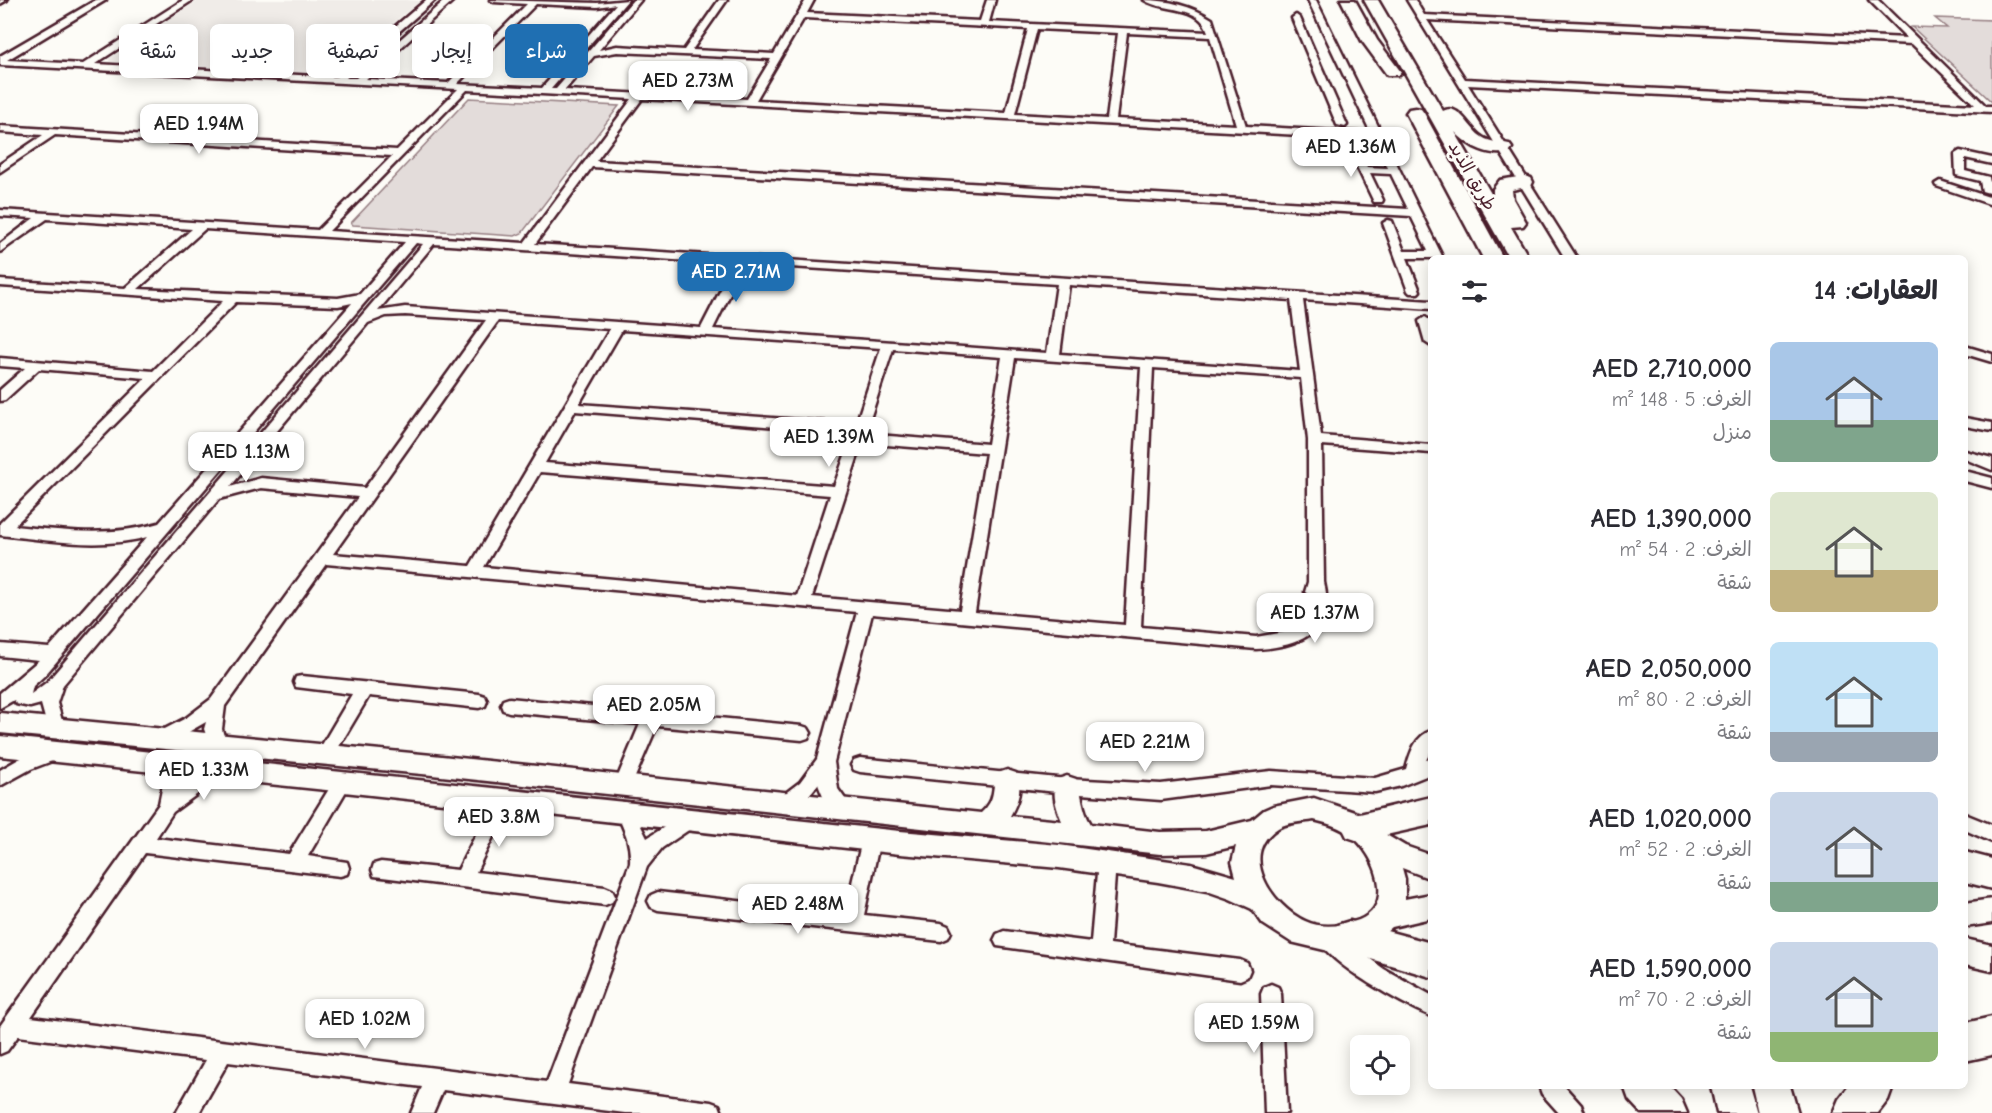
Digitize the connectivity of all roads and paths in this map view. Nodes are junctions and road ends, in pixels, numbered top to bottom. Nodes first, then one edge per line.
1 (102, 0) edge
2 (189, 0) edge
3 (431, 0) edge
4 (450, 0) edge
5 (494, 0) edge
6 (624, 0) edge
7 (637, 0) edge
8 (723, 0) edge
9 (810, 0) edge
10 (991, 0) edge
11 (1148, 0) edge
12 (1312, 0) edge
13 (1347, 0) edge
14 (1355, 0) edge
15 (1371, 0) edge
16 (1377, 0) edge
17 (1411, 0) edge
18 (1873, 0) edge
19 (534, 2) junction
20 (597, 5) junction
21 (614, 11) junction
22 (802, 15) junction
23 (412, 16) junction
24 (431, 17) junction
25 (1421, 17) junction
26 (1296, 18) dead end
27 (984, 24) junction
28 (400, 26) edge
29 (1033, 26) junction
30 (1123, 30) junction
31 (1214, 35) junction
32 (1317, 37) junction
33 (602, 41) junction
34 (1914, 41) junction
35 (400, 44) edge
36 (617, 49) junction
37 (686, 53) junction
38 (590, 54) junction
39 (777, 57) junction
40 (0, 61) edge
41 (86, 66) junction
42 (1393, 72) junction
43 (1334, 73) junction
44 (361, 78) edge
45 (339, 79) joint
46 (359, 80) junction
47 (1461, 82) junction
48 (451, 85) junction
49 (466, 86) junction
50 (1411, 87) junction
51 (546, 89) junction
52 (560, 90) junction
53 (640, 95) junction
54 (751, 101) junction
55 (1349, 107) junction
56 (1987, 109) edge
57 (1010, 116) junction
58 (1112, 121) junction
59 (1342, 125) dead end
60 (1242, 128) junction
61 (0, 129) edge
62 (52, 132) junction
63 (1378, 136) junction
64 (1351, 144) dead end
65 (1503, 148) junction
66 (400, 153) junction
67 (1960, 160) junction
68 (1992, 160) edge
69 (1974, 162) junction
70 (590, 164) junction
71 (1992, 166) edge
72 (0, 169) edge
73 (1364, 170) junction
74 (1395, 171) junction
75 (1992, 174) edge
76 (1524, 182) junction
77 (1940, 184) dead end
78 (1992, 191) edge
79 (1378, 200) dead end
80 (1992, 202) edge
81 (0, 213) edge
82 (1415, 213) junction
83 (44, 216) junction
84 (1388, 223) dead end
85 (202, 226) junction
86 (321, 233) junction
87 (414, 239) junction
88 (432, 240) junction
89 (528, 246) junction
90 (0, 249) edge
91 (1400, 254) junction
92 (1436, 255) edge
93 (1492, 255) edge
94 (1517, 255) edge
95 (1533, 255) edge
96 (1569, 255) edge
97 (1428, 256) edge
98 (741, 261) junction
99 (0, 283) edge
100 (1063, 283) junction
101 (128, 291) junction
102 (1414, 291) dead end
103 (384, 296) junction
104 (234, 297) junction
105 (364, 297) junction
106 (1297, 297) junction
107 (338, 302) junction
108 (1428, 305) edge
109 (405, 311) junction
110 (357, 316) junction
111 (494, 318) junction
112 (1425, 321) dead end
113 (618, 326) junction
114 (705, 332) junction
115 (1428, 332) edge
116 (888, 346) junction
117 (1968, 351) edge
118 (1008, 354) junction
119 (1053, 357) junction
120 (1992, 358) edge
121 (0, 362) edge
122 (1147, 364) junction
123 (36, 365) junction
124 (157, 375) junction
125 (1307, 375) junction
126 (0, 396) edge
127 (570, 407) junction
128 (1968, 423) edge
129 (1992, 427) edge
130 (860, 433) junction
131 (1315, 440) junction
132 (993, 449) junction
133 (1428, 449) edge
134 (1968, 455) edge
135 (240, 465) junction
136 (1992, 465) edge
137 (535, 467) junction
138 (1968, 477) edge
139 (261, 483) junction
140 (1992, 483) edge
141 (839, 491) junction
142 (368, 493) junction
143 (213, 496) junction
144 (166, 526) junction
145 (1, 530) edge
146 (110, 540) junction
147 (322, 558) junction
148 (135, 561) junction
149 (474, 572) junction
150 (803, 601) junction
151 (866, 607) junction
152 (967, 615) junction
153 (1133, 630) junction
154 (0, 650) edge
155 (53, 655) junction
156 (302, 682) dead end
157 (25, 684) junction
158 (52, 687) junction
159 (364, 689) junction
160 (0, 701) edge
161 (479, 701) dead end
162 (217, 704) junction
163 (509, 705) dead end
164 (651, 718) junction
165 (0, 723) edge
166 (802, 733) dead end
167 (162, 739) junction
168 (57, 740) junction
169 (1428, 742) edge
170 (217, 744) junction
171 (0, 746) edge
172 (326, 755) junction
173 (825, 762) junction
174 (168, 764) junction
175 (432, 765) junction
176 (860, 765) dead end
177 (1423, 769) edge
178 (226, 770) junction
179 (0, 779) edge
180 (1007, 780) junction
181 (343, 781) junction
182 (623, 786) junction
183 (1067, 786) junction
184 (502, 800) junction
185 (785, 803) junction
186 (167, 807) junction
187 (844, 810) junction
188 (1428, 812) edge
189 (626, 813) junction
190 (690, 819) junction
191 (1968, 823) edge
192 (984, 825) junction
193 (1255, 830) junction
194 (1368, 834) junction
195 (1992, 834) edge
196 (1084, 836) junction
197 (871, 840) junction
198 (141, 844) junction
199 (294, 862) junction
200 (1107, 862) junction
201 (639, 863) junction
202 (1428, 866) edge
203 (340, 868) dead end
204 (1968, 868) edge
205 (381, 870) dead end
206 (1992, 874) edge
207 (463, 879) junction
208 (605, 896) dead end
209 (1257, 899) junction
210 (658, 901) dead end
211 (1428, 907) edge
212 (1992, 911) edge
213 (1968, 915) edge
214 (1384, 916) junction
215 (854, 922) junction
216 (941, 932) dead end
217 (1339, 938) junction
218 (1004, 940) dead end
219 (1100, 952) junction
220 (1968, 953) edge
221 (1992, 958) edge
222 (1428, 959) edge
223 (1240, 969) dead end
224 (1271, 994) dead end
225 (1428, 1004) edge
226 (13, 1025) junction
227 (1992, 1036) edge
228 (1968, 1041) edge
229 (0, 1044) edge
230 (222, 1052) junction
231 (437, 1079) junction
232 (1553, 1089) edge
233 (1646, 1089) edge
234 (1731, 1089) edge
235 (1772, 1089) edge
236 (1872, 1089) edge
237 (554, 1093) junction
238 (187, 1113) edge
239 (422, 1113) edge
240 (711, 1113) edge
241 (1276, 1113) edge
242 (1573, 1113) edge
243 (1667, 1113) edge
244 (1737, 1113) edge
245 (1778, 1113) edge
246 (1853, 1113) edge

1 - 40 street
2 - 41 street
3 - 23 street
4 - 24 street
5 - 19 street
6 - 20 street
6 - 21 street
7 - 33 street
8 - 37 street
9 - 22 street
10 - 27 street
11 - 31 street
12 - 32 street
13 - 42 highway
14 - 42 highway, طريق الذيد
15 - 50 highway, طريق الذيد
16 - 50 highway
17 - 25 street
18 - 34 street
19 - 20 street
19 - 48 street
20 - 21 street
21 - 51 street
22 - 27 street
22 - 39 street
23 - 24 street
23 - 28 street
24 - 35 street
25 - 34 street
25 - 47 street
26 - 32 street
27 - 29 street
29 - 30 street
29 - 57 street
30 - 31 street
30 - 58 street
31 - 60 street
32 - 43 street
32 - 43 street
33 - 36 street
33 - 38 street
34 - 56 street
36 - 37 street
36 - 38 street
37 - 39 street
38 - 52 street
39 - 54 street
40 - 41 street
41 - 45 street
42 - 50 highway, طريق الذيد
43 - 55 street
43 - 55 street
44 - 46 street
45 - 46 street
46 - 48 street
47 - 56 street
47 - 65 street
48 - 49 street
49 - 51 street
49 - 66 street
50 - 65 highway
50 - 93 highway, طريق الذيد
50 - 94 highway, طريق الذيد
51 - 52 street
52 - 53 street
53 - 54 street
53 - 70 street
54 - 57 street
55 - 59 street
55 - 63 street
57 - 58 street
58 - 60 street
60 - 63 street
61 - 62 street
62 - 66 street
62 - 72 street
63 - 74 street
64 - 73 street
65 - 76 street
66 - 86 street
67 - 68 street
67 - 69 street
67 - 78 street
69 - 71 street
69 - 75 street
70 - 82 street
70 - 89 street
73 - 74 street
73 - 79 street
74 - 82 street
76 - 95 highway
76 - 96 street
77 - 80 street
81 - 83 street
82 - 92 street
83 - 85 street
83 - 90 street
84 - 91 street
85 - 86 street
85 - 101 street
86 - 87 street
87 - 88 street
87 - 105 street
88 - 89 street
88 - 103 street
89 - 98 street
91 - 97 street
91 - 102 street
98 - 100 street
98 - 114 street
99 - 101 street
100 - 106 street
100 - 119 street
101 - 104 street
103 - 109 street
103 - 110 street
104 - 107 street
104 - 124 street
105 - 107 street
105 - 110 street
106 - 108 street
106 - 125 street
107 - 110 street
109 - 110 street
109 - 111 street
110 - 135 street
110 - 144 street
111 - 113 street
111 - 142 street
112 - 115 street
113 - 114 street
113 - 127 street
114 - 116 street
116 - 118 street
116 - 130 street
117 - 120 street
118 - 119 street
118 - 132 street
119 - 122 street
121 - 123 street
122 - 125 street
122 - 153 street
123 - 124 street
123 - 126 street
124 - 145 street
125 - 131 street
127 - 130 street
127 - 137 street
128 - 129 street
130 - 132 street
130 - 141 street
131 - 133 street
131 - 153 street
132 - 152 street
134 - 136 street
135 - 139 street
135 - 143 street
137 - 141 street
137 - 149 street
138 - 140 street
139 - 142 street
139 - 143 street
141 - 150 street
142 - 147 street
143 - 158 street
144 - 146 street
144 - 148 street
145 - 146 street
146 - 148 street
147 - 149 street
147 - 162 street
148 - 155 street
149 - 150 street
150 - 151 street
151 - 152 street
151 - 173 street
152 - 153 street
154 - 155 street
155 - 157 street
156 - 159 street
157 - 158 street
157 - 160 street
158 - 168 street
159 - 161 street
159 - 172 street
162 - 167 street
162 - 170 street
163 - 164 street
164 - 166 street
164 - 182 street
165 - 168 main road
167 - 168 main road
167 - 170 main road
168 - 171 main road
168 - 174 main road
168 - 179 street
169 - 177 street
170 - 172 main road
172 - 175 main road
173 - 185 street
173 - 187 street
174 - 178 main road
174 - 186 street
175 - 181 main road
175 - 182 main road
176 - 180 street
177 - 183 street
178 - 181 main road
178 - 186 street
180 - 183 street
180 - 192 main road
181 - 184 main road
181 - 199 street
182 - 185 main road
183 - 196 main road
184 - 189 main road
184 - 207 street
185 - 187 main road
186 - 198 street
187 - 192 main road
188 - 194 highway
189 - 190 main road
189 - 201 street
190 - 197 main road
190 - 201 street
191 - 195 street
192 - 196 main road
193 - 194 main road
193 - 196 main road
193 - 209 main road
194 - 202 main road
194 - 214 main road
197 - 200 main road
197 - 215 street
198 - 199 street
198 - 226 street
199 - 203 street
200 - 209 main road
200 - 219 street
201 - 237 street
204 - 206 highway
205 - 207 street
207 - 208 street
209 - 217 main road
210 - 215 street
211 - 214 main road
212 - 213 main road
214 - 217 main road
215 - 216 street
217 - 222 highway
217 - 225 street
218 - 219 street
219 - 223 street
220 - 221 main road
224 - 241 street
226 - 229 street
226 - 230 street
227 - 228 highway
230 - 231 street
230 - 238 street
231 - 237 street
231 - 239 street
232 - 242 street
233 - 243 highway
234 - 244 highway
235 - 245 highway
236 - 246 highway
237 - 240 street

